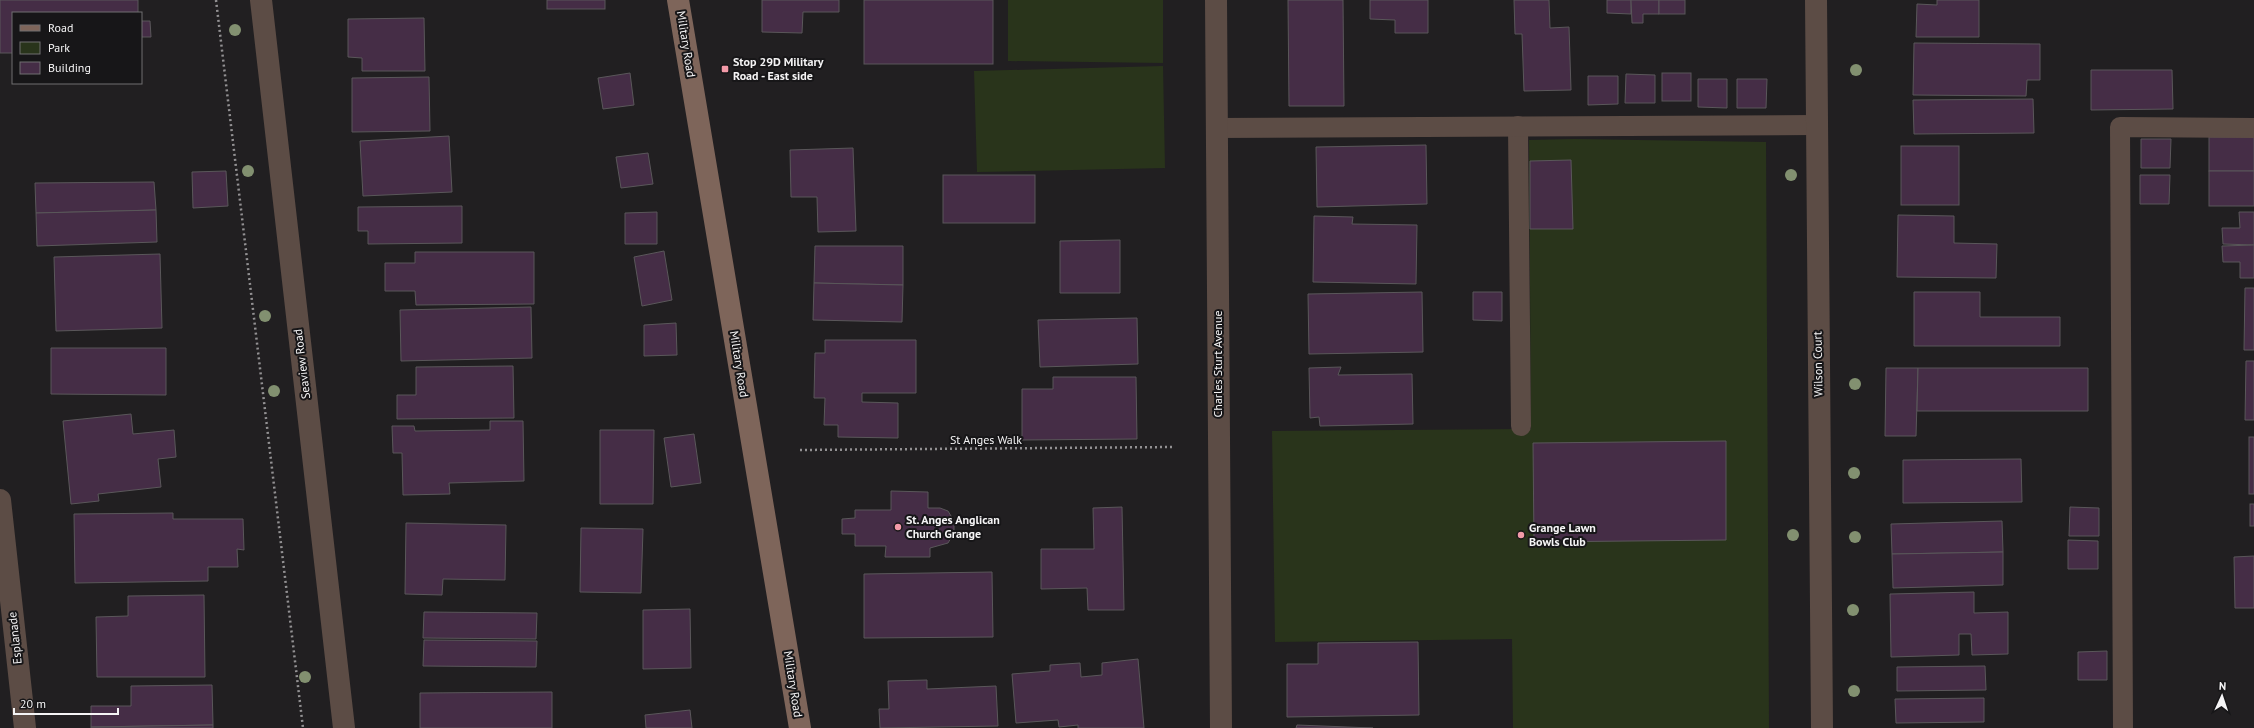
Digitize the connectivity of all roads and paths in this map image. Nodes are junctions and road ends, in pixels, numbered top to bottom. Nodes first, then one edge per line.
1 (216, 0) edge
2 (261, 0) edge
3 (678, 0) edge
4 (1216, 0) edge
5 (1816, 0) edge
6 (1815, 125) junction
7 (1518, 126) junction
8 (1216, 128) junction
9 (2254, 128) edge
10 (1521, 426) dead end
11 (1173, 448) dead end
12 (800, 450) dead end
13 (0, 500) edge
14 (25, 728) edge
15 (303, 728) edge
16 (344, 728) edge
17 (800, 728) edge
18 (1220, 728) edge
19 (1822, 728) edge
20 (2123, 728) edge

1 - 15 path
2 - 16 street, Seaview Road
3 - 17 main road, Military Road
4 - 8 street, Charles Sturt Avenue
5 - 6 street, Wilson Court
6 - 7 lane
6 - 19 street, Wilson Court
7 - 8 lane
7 - 10 lane
8 - 18 street, Charles Sturt Avenue
9 - 20 lane
11 - 12 path, St Anges Walk
13 - 14 street, Esplanade

